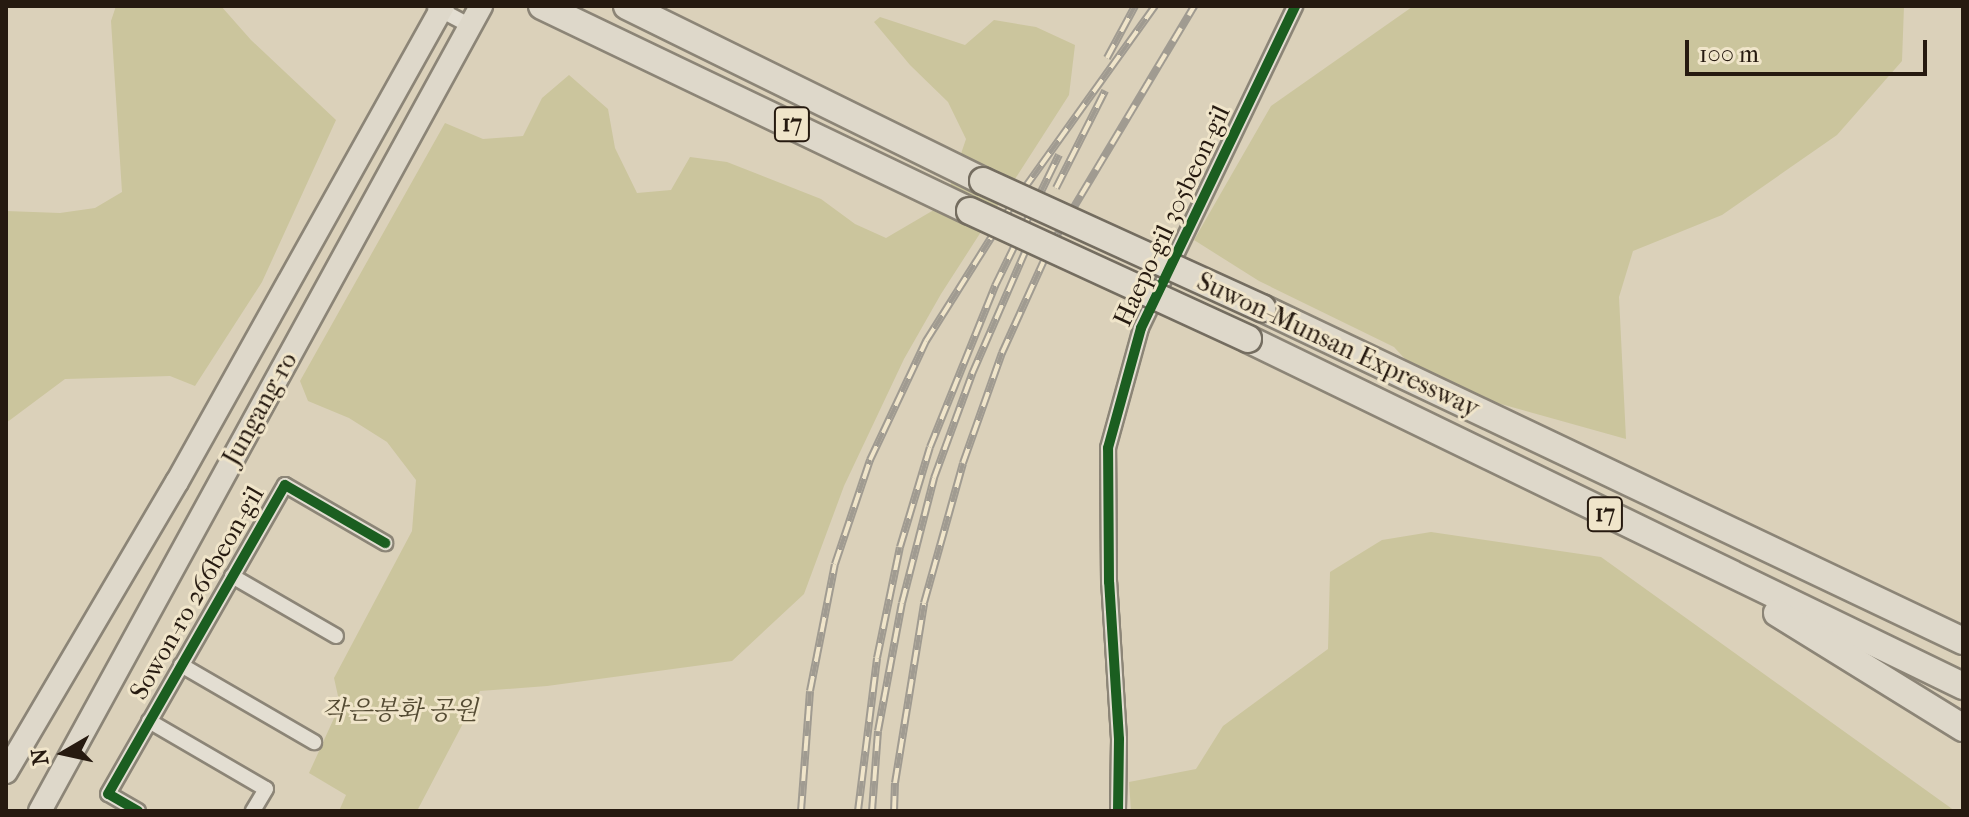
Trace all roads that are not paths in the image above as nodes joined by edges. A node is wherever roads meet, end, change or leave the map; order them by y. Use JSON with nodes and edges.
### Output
{"nodes":[{"id":1,"x":481,"y":6,"type":"edge"},
{"id":2,"x":542,"y":6,"type":"edge"},
{"id":3,"x":1295,"y":6,"type":"edge"},
{"id":4,"x":439,"y":7,"type":"edge"},
{"id":5,"x":629,"y":7,"type":"edge"},
{"id":6,"x":470,"y":26,"type":"junction"},
{"id":7,"x":385,"y":543,"type":"dead end"},
{"id":8,"x":1666,"y":544,"type":"junction"},
{"id":9,"x":232,"y":576,"type":"junction"},
{"id":10,"x":336,"y":636,"type":"dead end"},
{"id":11,"x":1963,"y":641,"type":"edge"},
{"id":12,"x":181,"y":665,"type":"junction"},
{"id":13,"x":1963,"y":686,"type":"edge"},
{"id":14,"x":149,"y":721,"type":"junction"},
{"id":15,"x":1963,"y":728,"type":"edge"},
{"id":16,"x":314,"y":742,"type":"dead end"},
{"id":17,"x":6,"y":772,"type":"edge"},
{"id":18,"x":40,"y":811,"type":"edge"},
{"id":19,"x":138,"y":811,"type":"edge"},
{"id":20,"x":253,"y":811,"type":"edge"},
{"id":21,"x":1118,"y":811,"type":"edge"}],
"edges":[{"from":1,"to":6,"type":"main road","name":"Jungang-ro"},
{"from":2,"to":8,"type":"highway","name":"Suwon-Munsan Expressway","number":"17","bridge":true},
{"from":3,"to":21,"type":"street","name":"Haepo-gil 305beon-gil"},
{"from":4,"to":6,"type":"street"},
{"from":4,"to":17,"type":"main road","name":"Jungang-ro"},
{"from":5,"to":11,"type":"highway","name":"Suwon-Munsan Expressway","number":"17","bridge":true},
{"from":6,"to":18,"type":"main road","name":"Jungang-ro"},
{"from":7,"to":9,"type":"street","name":"Sowon-ro 266beon-gil"},
{"from":8,"to":13,"type":"highway","name":"Suwon-Munsan Expressway","number":"17"},
{"from":8,"to":15,"type":"highway","name":"Suwon-Munsan Expressway","number":"17"},
{"from":9,"to":10,"type":"street","name":"Sowon-ro 266beon-gil"},
{"from":9,"to":12,"type":"street","name":"Sowon-ro 266beon-gil"},
{"from":12,"to":14,"type":"street","name":"Sowon-ro 266beon-gil"},
{"from":12,"to":16,"type":"street","name":"Sowon-ro 266beon-gil"},
{"from":14,"to":19,"type":"street","name":"Sowon-ro 266beon-gil"},
{"from":14,"to":20,"type":"street","name":"Sowon-ro 266beon-gil"}]}
